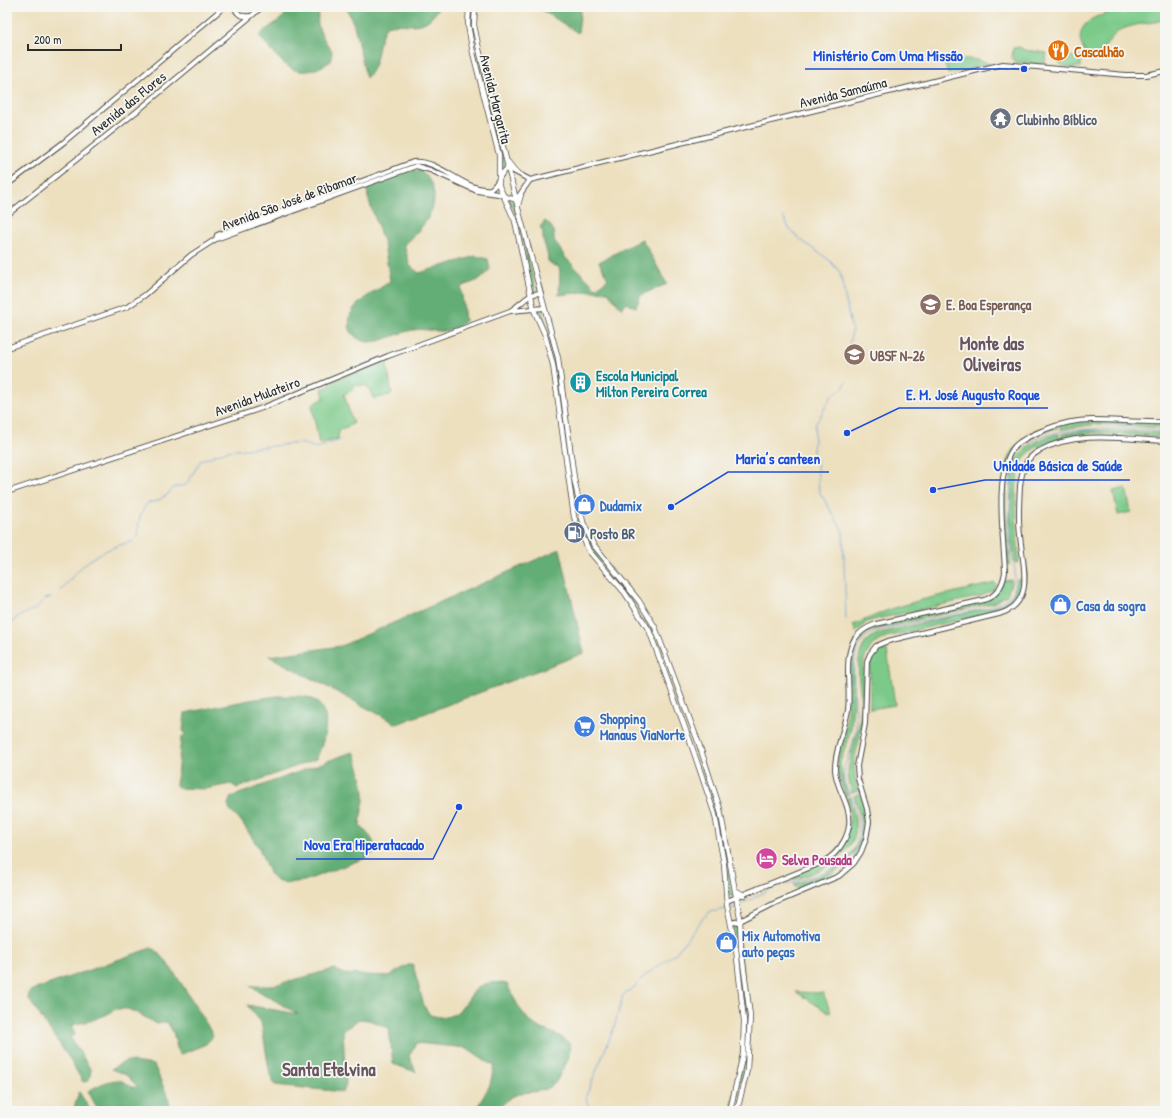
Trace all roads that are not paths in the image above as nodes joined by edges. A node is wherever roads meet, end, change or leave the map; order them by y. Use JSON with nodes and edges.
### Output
{"nodes":[{"id":1,"x":224,"y":7,"type":"edge"},
{"id":2,"x":235,"y":7,"type":"edge"},
{"id":3,"x":262,"y":7,"type":"edge"},
{"id":4,"x":469,"y":7,"type":"edge"},
{"id":5,"x":475,"y":7,"type":"edge"},
{"id":6,"x":251,"y":15,"type":"junction"},
{"id":7,"x":468,"y":25,"type":"junction"},
{"id":8,"x":474,"y":25,"type":"junction"},
{"id":9,"x":482,"y":60,"type":"junction"},
{"id":10,"x":475,"y":62,"type":"junction"},
{"id":11,"x":1165,"y":71,"type":"edge"},
{"id":12,"x":507,"y":161,"type":"junction"},
{"id":13,"x":508,"y":168,"type":"junction"},
{"id":14,"x":516,"y":171,"type":"junction"},
{"id":15,"x":498,"y":179,"type":"junction"},
{"id":16,"x":530,"y":180,"type":"junction"},
{"id":17,"x":7,"y":185,"type":"edge"},
{"id":18,"x":481,"y":190,"type":"junction"},
{"id":19,"x":521,"y":195,"type":"joint"},
{"id":20,"x":503,"y":196,"type":"junction"},
{"id":21,"x":517,"y":203,"type":"junction"},
{"id":22,"x":7,"y":215,"type":"edge"},
{"id":23,"x":540,"y":293,"type":"junction"},
{"id":24,"x":530,"y":294,"type":"junction"},
{"id":25,"x":544,"y":308,"type":"junction"},
{"id":26,"x":534,"y":310,"type":"junction"},
{"id":27,"x":510,"y":311,"type":"junction"},
{"id":28,"x":7,"y":348,"type":"edge"},
{"id":29,"x":1165,"y":422,"type":"edge"},
{"id":30,"x":1165,"y":441,"type":"edge"},
{"id":31,"x":7,"y":492,"type":"edge"},
{"id":32,"x":735,"y":889,"type":"junction"},
{"id":33,"x":744,"y":895,"type":"junction"},
{"id":34,"x":737,"y":900,"type":"junction"},
{"id":35,"x":727,"y":903,"type":"junction"},
{"id":36,"x":740,"y":920,"type":"junction"},
{"id":37,"x":731,"y":922,"type":"junction"},
{"id":38,"x":730,"y":1111,"type":"edge"},
{"id":39,"x":737,"y":1111,"type":"edge"}],
"edges":[{"from":1,"to":17,"type":"street","name":"Avenida das Flores"},
{"from":2,"to":6,"type":"street"},
{"from":3,"to":6,"type":"street","name":"Avenida das Flores"},
{"from":4,"to":7,"type":"main road","name":"Avenida Margarita"},
{"from":5,"to":8,"type":"main road","name":"Avenida Margarita"},
{"from":6,"to":22,"type":"street","name":"Avenida das Flores"},
{"from":7,"to":8,"type":"main road"},
{"from":7,"to":10,"type":"main road","name":"Avenida Margarita"},
{"from":8,"to":9,"type":"main road","name":"Avenida Margarita"},
{"from":9,"to":10,"type":"main road"},
{"from":9,"to":12,"type":"main road","name":"Avenida Margarita"},
{"from":10,"to":15,"type":"main road","name":"Avenida Margarita"},
{"from":11,"to":16,"type":"street","name":"Avenida Samaúma"},
{"from":12,"to":13,"type":"main road","name":"Avenida Margarita"},
{"from":12,"to":14,"type":"main road"},
{"from":13,"to":14,"type":"street"},
{"from":13,"to":15,"type":"street"},
{"from":13,"to":21,"type":"main road","name":"Avenida Margarita"},
{"from":14,"to":16,"type":"street"},
{"from":15,"to":18,"type":"street"},
{"from":15,"to":20,"type":"main road","name":"Avenida Margarita"},
{"from":16,"to":19,"type":"street"},
{"from":18,"to":20,"type":"street","name":"Avenida São José de Ribamar"},
{"from":18,"to":28,"type":"street","name":"Avenida São José de Ribamar"},
{"from":19,"to":21,"type":"main road"},
{"from":20,"to":21,"type":"street","name":"Avenida São José de Ribamar"},
{"from":20,"to":24,"type":"main road","name":"Avenida Margarita"},
{"from":21,"to":23,"type":"main road","name":"Avenida Margarita"},
{"from":23,"to":24,"type":"street"},
{"from":23,"to":25,"type":"main road","name":"Avenida Margarita"},
{"from":24,"to":26,"type":"main road","name":"Avenida Margarita"},
{"from":24,"to":27,"type":"street","name":"Avenida Mulateiro"},
{"from":25,"to":26,"type":"street","name":"Avenida Mulateiro"},
{"from":25,"to":32,"type":"main road","name":"Avenida Margarita"},
{"from":26,"to":27,"type":"street","name":"Avenida Mulateiro"},
{"from":26,"to":35,"type":"main road","name":"Avenida Margarita"},
{"from":27,"to":31,"type":"street","name":"Avenida Mulateiro"},
{"from":29,"to":33,"type":"street"},
{"from":30,"to":36,"type":"street"},
{"from":32,"to":33,"type":"main road"},
{"from":32,"to":34,"type":"main road","name":"Avenida Margarita"},
{"from":33,"to":34,"type":"street"},
{"from":34,"to":35,"type":"street"},
{"from":34,"to":36,"type":"main road","name":"Avenida Margarita"},
{"from":35,"to":37,"type":"main road","name":"Avenida Margarita"},
{"from":36,"to":37,"type":"street"},
{"from":36,"to":39,"type":"main road","name":"Avenida Margarita"},
{"from":37,"to":38,"type":"main road","name":"Avenida Margarita"}]}
